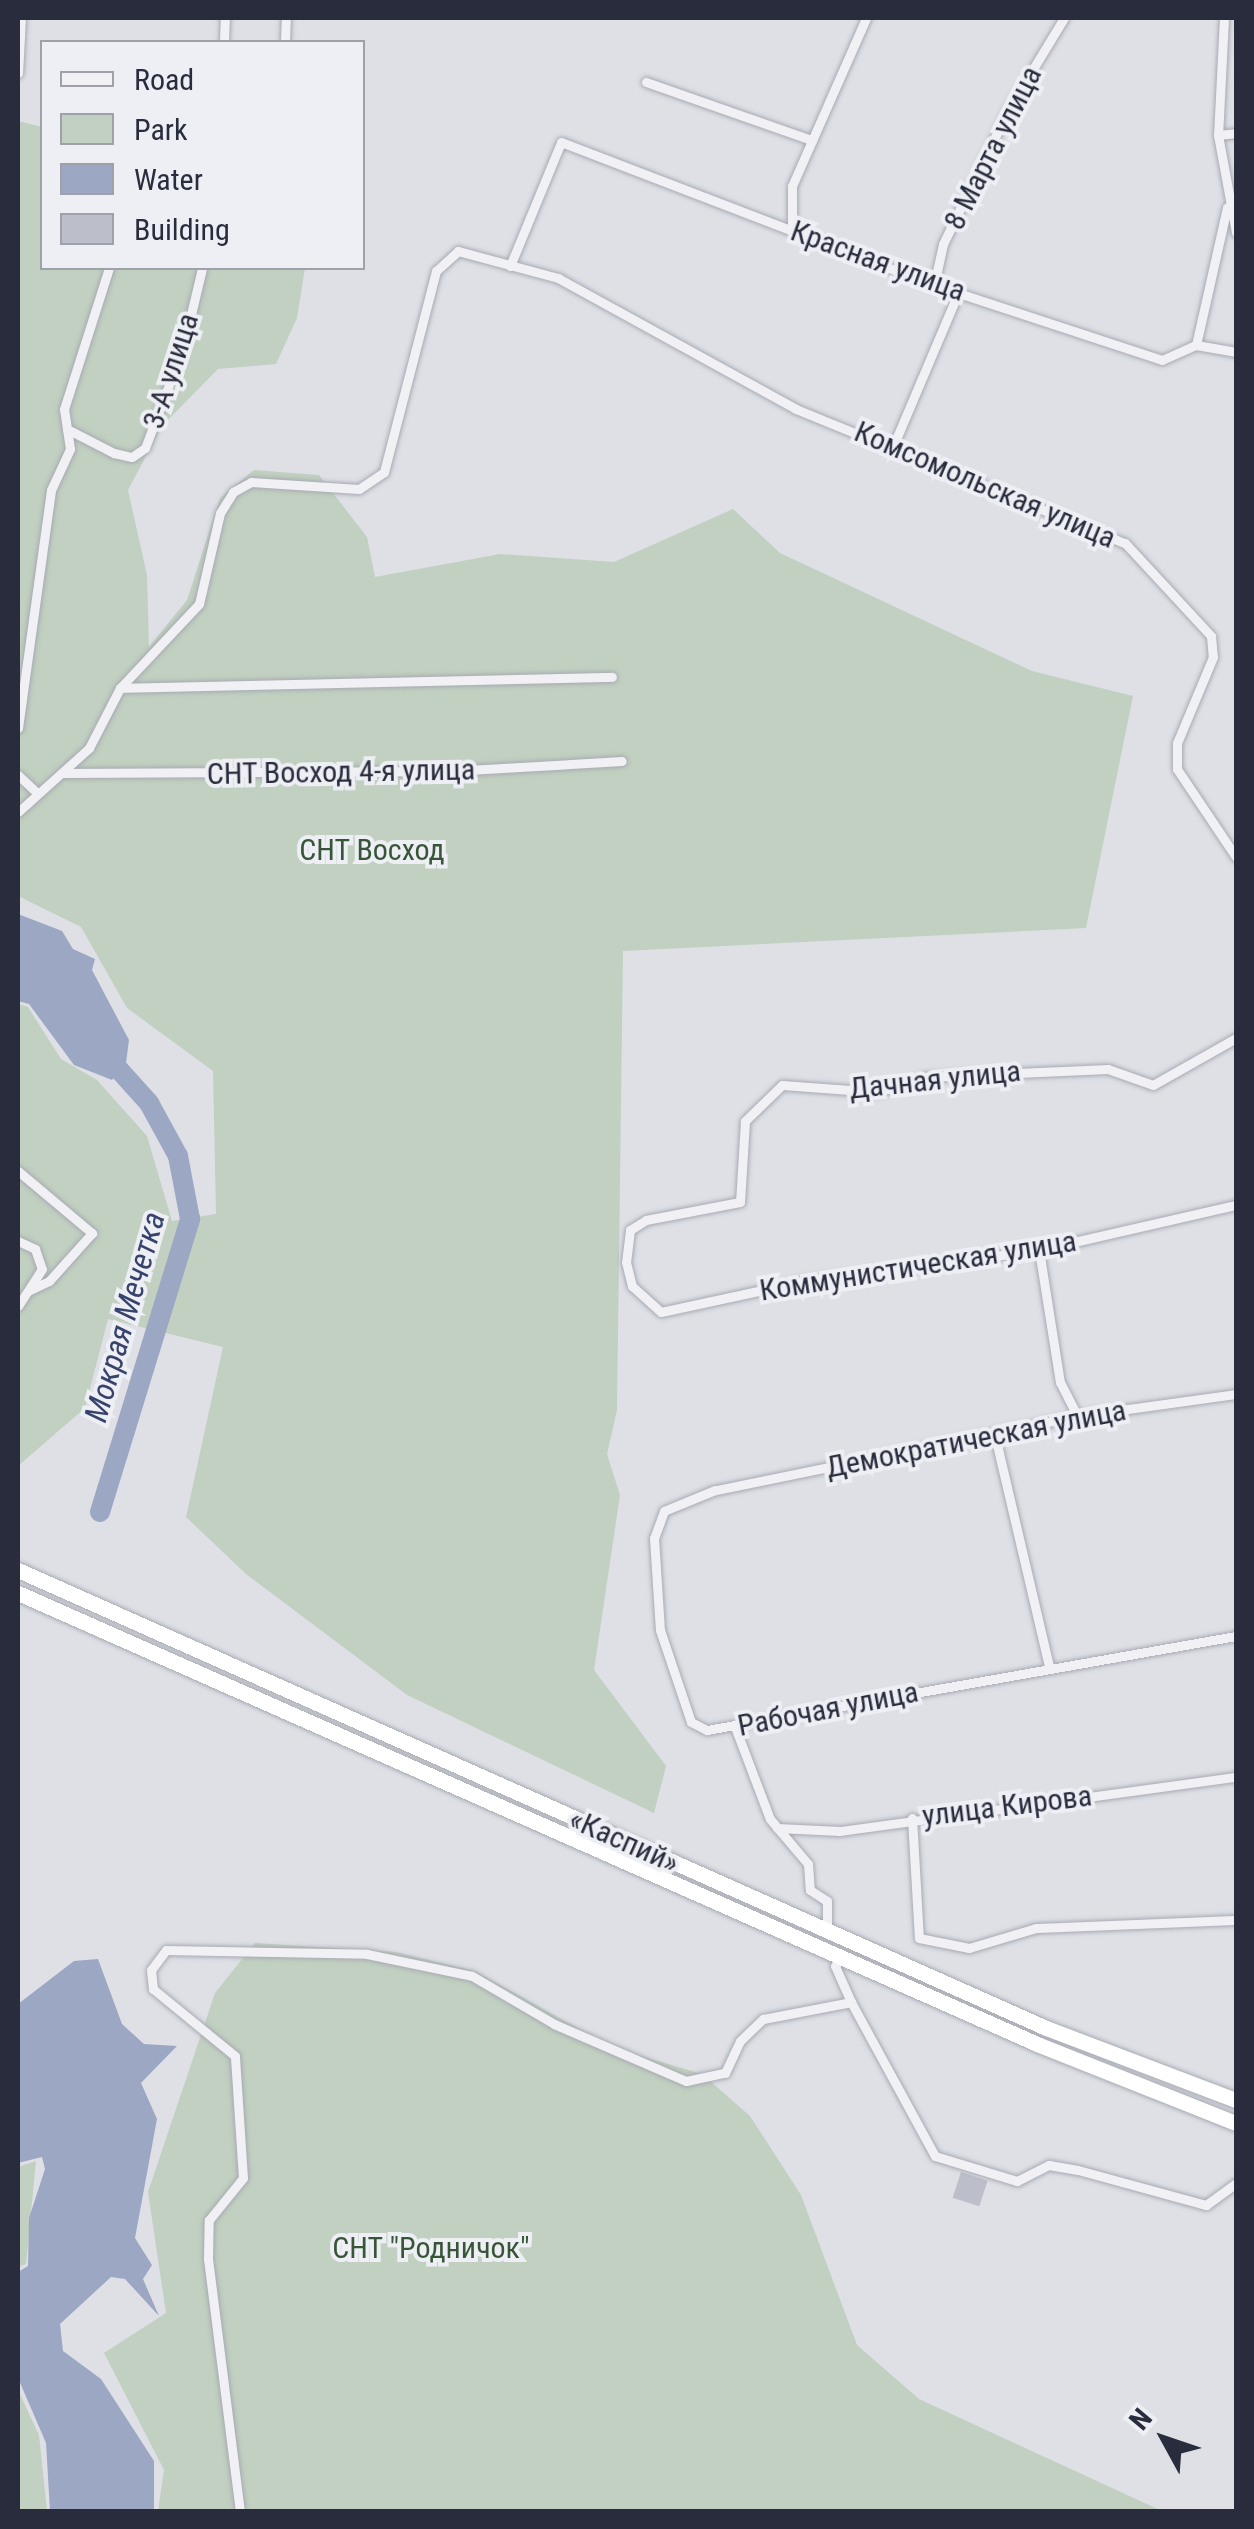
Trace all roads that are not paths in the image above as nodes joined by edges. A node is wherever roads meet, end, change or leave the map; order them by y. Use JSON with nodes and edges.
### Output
{"nodes":[{"id":1,"x":22,"y":18,"type":"edge"},
{"id":2,"x":866,"y":18,"type":"edge"},
{"id":3,"x":1064,"y":18,"type":"edge"},
{"id":4,"x":1224,"y":18,"type":"edge"},
{"id":5,"x":18,"y":73,"type":"edge"},
{"id":6,"x":646,"y":82,"type":"dead end"},
{"id":7,"x":1236,"y":133,"type":"edge"},
{"id":8,"x":1218,"y":135,"type":"junction"},
{"id":9,"x":812,"y":140,"type":"junction"},
{"id":10,"x":1228,"y":207,"type":"junction"},
{"id":11,"x":792,"y":229,"type":"junction"},
{"id":12,"x":1236,"y":232,"type":"edge"},
{"id":13,"x":510,"y":266,"type":"junction"},
{"id":14,"x":107,"y":270,"type":"edge"},
{"id":15,"x":202,"y":270,"type":"edge"},
{"id":16,"x":934,"y":284,"type":"junction"},
{"id":17,"x":959,"y":291,"type":"junction"},
{"id":18,"x":1196,"y":345,"type":"junction"},
{"id":19,"x":1236,"y":352,"type":"edge"},
{"id":20,"x":67,"y":429,"type":"junction"},
{"id":21,"x":894,"y":444,"type":"junction"},
{"id":22,"x":612,"y":676,"type":"dead end"},
{"id":23,"x":120,"y":688,"type":"junction"},
{"id":24,"x":18,"y":728,"type":"edge"},
{"id":25,"x":622,"y":762,"type":"dead end"},
{"id":26,"x":59,"y":773,"type":"junction"},
{"id":27,"x":18,"y":775,"type":"edge"},
{"id":28,"x":37,"y":793,"type":"junction"},
{"id":29,"x":18,"y":812,"type":"edge"},
{"id":30,"x":1236,"y":857,"type":"edge"},
{"id":31,"x":1236,"y":1038,"type":"edge"},
{"id":32,"x":18,"y":1171,"type":"edge"},
{"id":33,"x":1236,"y":1205,"type":"edge"},
{"id":34,"x":18,"y":1242,"type":"edge"},
{"id":35,"x":1039,"y":1250,"type":"junction"},
{"id":36,"x":626,"y":1262,"type":"joint"},
{"id":37,"x":30,"y":1290,"type":"junction"},
{"id":38,"x":18,"y":1306,"type":"edge"},
{"id":39,"x":1236,"y":1394,"type":"edge"},
{"id":40,"x":1077,"y":1416,"type":"junction"},
{"id":41,"x":995,"y":1436,"type":"junction"},
{"id":42,"x":715,"y":1490,"type":"joint"},
{"id":43,"x":18,"y":1570,"type":"edge"},
{"id":44,"x":18,"y":1593,"type":"edge"},
{"id":45,"x":1236,"y":1636,"type":"edge"},
{"id":46,"x":1049,"y":1667,"type":"junction"},
{"id":47,"x":734,"y":1728,"type":"junction"},
{"id":48,"x":1236,"y":1777,"type":"edge"},
{"id":49,"x":912,"y":1818,"type":"junction"},
{"id":50,"x":777,"y":1828,"type":"junction"},
{"id":51,"x":1236,"y":1920,"type":"edge"},
{"id":52,"x":826,"y":1930,"type":"junction"},
{"id":53,"x":837,"y":1962,"type":"junction"},
{"id":54,"x":852,"y":2002,"type":"junction"},
{"id":55,"x":1236,"y":2100,"type":"edge"},
{"id":56,"x":1236,"y":2123,"type":"edge"},
{"id":57,"x":1236,"y":2183,"type":"edge"},
{"id":58,"x":240,"y":2512,"type":"edge"}],
"edges":[{"from":1,"to":5,"type":"street"},
{"from":2,"to":9,"type":"street"},
{"from":3,"to":16,"type":"street","name":"8 Марта улица"},
{"from":4,"to":8,"type":"street"},
{"from":6,"to":9,"type":"street"},
{"from":7,"to":8,"type":"street"},
{"from":8,"to":10,"type":"street"},
{"from":9,"to":11,"type":"street"},
{"from":10,"to":12,"type":"street"},
{"from":10,"to":18,"type":"street"},
{"from":11,"to":13,"type":"street","name":"Красная улица"},
{"from":11,"to":16,"type":"street","name":"Красная улица"},
{"from":13,"to":21,"type":"street","name":"Комсомольская улица"},
{"from":13,"to":23,"type":"street","name":"Комсомольская улица"},
{"from":14,"to":20,"type":"street"},
{"from":15,"to":20,"type":"street","name":"3-А улица"},
{"from":16,"to":17,"type":"street","name":"Красная улица"},
{"from":17,"to":18,"type":"street","name":"Красная улица"},
{"from":17,"to":21,"type":"street"},
{"from":18,"to":19,"type":"street","name":"Красная улица"},
{"from":20,"to":24,"type":"street"},
{"from":21,"to":30,"type":"street","name":"Комсомольская улица"},
{"from":22,"to":23,"type":"street"},
{"from":23,"to":26,"type":"street"},
{"from":25,"to":26,"type":"street","name":"СНТ Восход 4-я улица"},
{"from":26,"to":28,"type":"street"},
{"from":27,"to":28,"type":"street"},
{"from":28,"to":29,"type":"street"},
{"from":31,"to":36,"type":"street","name":"Дачная улица"},
{"from":32,"to":37,"type":"street"},
{"from":33,"to":35,"type":"street","name":"Коммунистическая улица"},
{"from":34,"to":37,"type":"street"},
{"from":35,"to":36,"type":"street","name":"Коммунистическая улица"},
{"from":35,"to":40,"type":"street"},
{"from":37,"to":38,"type":"street"},
{"from":39,"to":40,"type":"street","name":"Демократическая улица"},
{"from":40,"to":41,"type":"street","name":"Демократическая улица"},
{"from":41,"to":42,"type":"street","name":"Демократическая улица"},
{"from":41,"to":46,"type":"street"},
{"from":42,"to":47,"type":"street","name":"Рабочая улица"},
{"from":43,"to":52,"type":"highway","name":"«Каспий»"},
{"from":44,"to":53,"type":"highway","name":"«Каспий»"},
{"from":45,"to":46,"type":"street","name":"Рабочая улица"},
{"from":46,"to":47,"type":"street","name":"Рабочая улица"},
{"from":47,"to":50,"type":"street"},
{"from":48,"to":49,"type":"street","name":"улица Кирова"},
{"from":49,"to":50,"type":"street","name":"улица Кирова"},
{"from":49,"to":51,"type":"street"},
{"from":50,"to":52,"type":"street"},
{"from":52,"to":55,"type":"highway","name":"«Каспий»"},
{"from":53,"to":54,"type":"street"},
{"from":53,"to":56,"type":"highway","name":"«Каспий»"},
{"from":54,"to":57,"type":"street"},
{"from":54,"to":58,"type":"street"}]}
